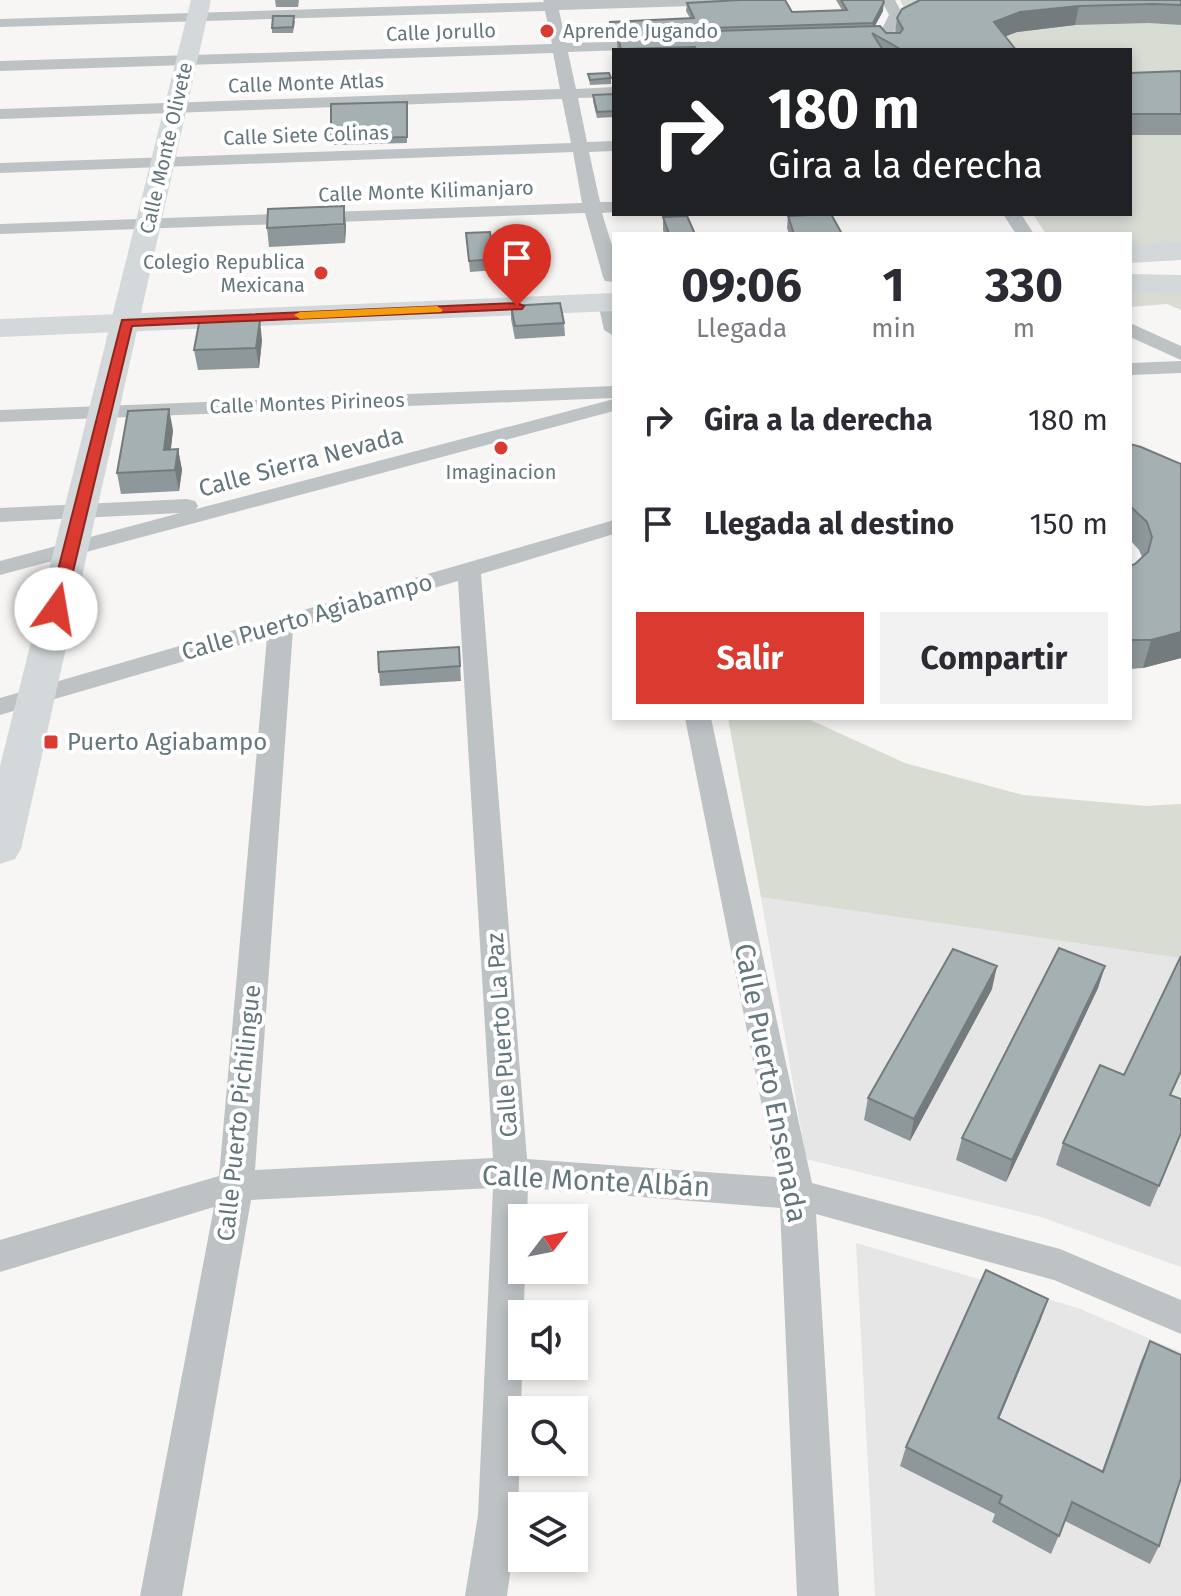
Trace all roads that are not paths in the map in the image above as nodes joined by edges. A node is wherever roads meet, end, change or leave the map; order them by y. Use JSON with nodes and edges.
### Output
{"nodes":[{"id":1,"x":762,"y":0,"type":"edge"},
{"id":2,"x":888,"y":0,"type":"edge"},
{"id":3,"x":550,"y":3,"type":"edge"},
{"id":4,"x":198,"y":9,"type":"edge"},
{"id":5,"x":0,"y":23,"type":"edge"},
{"id":6,"x":881,"y":42,"type":"edge"},
{"id":7,"x":668,"y":45,"type":"edge"},
{"id":8,"x":559,"y":48,"type":"junction"},
{"id":9,"x":186,"y":60,"type":"junction"},
{"id":10,"x":0,"y":66,"type":"edge"},
{"id":11,"x":612,"y":92,"type":"edge"},
{"id":12,"x":569,"y":93,"type":"junction"},
{"id":13,"x":175,"y":108,"type":"junction"},
{"id":14,"x":0,"y":114,"type":"edge"},
{"id":15,"x":612,"y":146,"type":"edge"},
{"id":16,"x":579,"y":147,"type":"junction"},
{"id":17,"x":162,"y":162,"type":"junction"},
{"id":18,"x":0,"y":168,"type":"edge"},
{"id":19,"x":592,"y":207,"type":"junction"},
{"id":20,"x":612,"y":207,"type":"edge"},
{"id":21,"x":147,"y":224,"type":"junction"},
{"id":22,"x":0,"y":229,"type":"edge"},
{"id":23,"x":1181,"y":251,"type":"edge"},
{"id":24,"x":1132,"y":254,"type":"edge"},
{"id":25,"x":1132,"y":283,"type":"edge"},
{"id":26,"x":1181,"y":284,"type":"edge"},
{"id":27,"x":612,"y":298,"type":"edge"},
{"id":28,"x":0,"y":301,"type":"edge"},
{"id":29,"x":129,"y":309,"type":"junction"},
{"id":30,"x":0,"y":328,"type":"edge"},
{"id":31,"x":1132,"y":330,"type":"edge"},
{"id":32,"x":1181,"y":354,"type":"edge"},
{"id":33,"x":1181,"y":367,"type":"edge"},
{"id":34,"x":1132,"y":369,"type":"edge"},
{"id":35,"x":612,"y":392,"type":"edge"},
{"id":36,"x":612,"y":406,"type":"edge"},
{"id":37,"x":102,"y":411,"type":"junction"},
{"id":38,"x":0,"y":416,"type":"edge"},
{"id":39,"x":246,"y":504,"type":"junction"},
{"id":40,"x":79,"y":512,"type":"junction"},
{"id":41,"x":0,"y":515,"type":"edge"},
{"id":42,"x":612,"y":528,"type":"edge"},
{"id":43,"x":70,"y":550,"type":"junction"},
{"id":44,"x":0,"y":568,"type":"edge"},
{"id":45,"x":469,"y":569,"type":"junction"},
{"id":46,"x":281,"y":625,"type":"junction"},
{"id":47,"x":35,"y":697,"type":"junction"},
{"id":48,"x":0,"y":707,"type":"edge"},
{"id":49,"x":698,"y":720,"type":"edge"},
{"id":50,"x":0,"y":849,"type":"edge"},
{"id":51,"x":511,"y":1172,"type":"junction"},
{"id":52,"x":236,"y":1186,"type":"junction"},
{"id":53,"x":797,"y":1194,"type":"junction"},
{"id":54,"x":0,"y":1256,"type":"edge"},
{"id":55,"x":1181,"y":1317,"type":"edge"},
{"id":56,"x":161,"y":1596,"type":"edge"},
{"id":57,"x":486,"y":1596,"type":"edge"},
{"id":58,"x":818,"y":1596,"type":"edge"}],
"edges":[{"from":1,"to":3,"type":"street"},
{"from":2,"to":6,"type":"street"},
{"from":3,"to":4,"type":"street"},
{"from":3,"to":8,"type":"street"},
{"from":4,"to":5,"type":"street"},
{"from":4,"to":9,"type":"street","name":"Calle Monte Olivete"},
{"from":7,"to":8,"type":"street","name":"Calle Jorullo"},
{"from":8,"to":9,"type":"street","name":"Calle Jorullo"},
{"from":8,"to":12,"type":"street"},
{"from":9,"to":10,"type":"street","name":"Calle Jorullo"},
{"from":9,"to":13,"type":"street","name":"Calle Monte Olivete"},
{"from":11,"to":12,"type":"street","name":"Calle Monte Atlas"},
{"from":12,"to":13,"type":"street","name":"Calle Monte Atlas"},
{"from":12,"to":16,"type":"street"},
{"from":13,"to":14,"type":"street","name":"Calle Monte Atlas"},
{"from":13,"to":17,"type":"street","name":"Calle Monte Olivete"},
{"from":15,"to":16,"type":"street","name":"Calle Siete Colinas"},
{"from":16,"to":17,"type":"street","name":"Calle Siete Colinas"},
{"from":16,"to":19,"type":"street"},
{"from":17,"to":18,"type":"street","name":"Calle Siete Colinas"},
{"from":17,"to":21,"type":"street","name":"Calle Monte Olivete"},
{"from":19,"to":20,"type":"street","name":"Calle Monte Kilimanjaro"},
{"from":19,"to":21,"type":"street","name":"Calle Monte Kilimanjaro"},
{"from":19,"to":27,"type":"street"},
{"from":21,"to":22,"type":"street","name":"Calle Monte Kilimanjaro"},
{"from":21,"to":29,"type":"street","name":"Calle Monte Olivete"},
{"from":23,"to":24,"type":"main road"},
{"from":25,"to":26,"type":"main road"},
{"from":27,"to":29,"type":"main road"},
{"from":28,"to":29,"type":"main road"},
{"from":29,"to":30,"type":"main road"},
{"from":29,"to":37,"type":"street","name":"Calle Monte Olivete"},
{"from":31,"to":32,"type":"street"},
{"from":33,"to":34,"type":"street"},
{"from":35,"to":37,"type":"street","name":"Calle Montes Pirineos"},
{"from":36,"to":39,"type":"street","name":"Calle Sierra Nevada"},
{"from":37,"to":38,"type":"street","name":"Calle Montes Pirineos"},
{"from":37,"to":40,"type":"street","name":"Calle Monte Olivete"},
{"from":39,"to":40,"type":"street"},
{"from":39,"to":43,"type":"street","name":"Calle Sierra Nevada"},
{"from":40,"to":41,"type":"street"},
{"from":40,"to":43,"type":"street","name":"Calle Monte Olivete"},
{"from":42,"to":45,"type":"street","name":"Calle Puerto Agiabampo"},
{"from":43,"to":44,"type":"street","name":"Calle Sierra Nevada"},
{"from":43,"to":47,"type":"street","name":"Calle Monte Olivete"},
{"from":45,"to":46,"type":"street","name":"Calle Puerto Agiabampo"},
{"from":45,"to":51,"type":"street","name":"Calle Puerto La Paz"},
{"from":46,"to":47,"type":"street","name":"Calle Puerto Agiabampo"},
{"from":46,"to":52,"type":"street","name":"Calle Puerto Pichilingue"},
{"from":47,"to":48,"type":"street","name":"Calle Puerto Agiabampo"},
{"from":47,"to":50,"type":"street","name":"Calle Monte Olivete"},
{"from":49,"to":53,"type":"street","name":"Calle Puerto Ensenada"},
{"from":51,"to":52,"type":"street","name":"Calle Monte Albán"},
{"from":51,"to":53,"type":"street","name":"Calle Monte Albán"},
{"from":51,"to":57,"type":"street","name":"Calle Puerto La Paz"},
{"from":52,"to":54,"type":"street","name":"Calle Monte Albán"},
{"from":52,"to":56,"type":"street","name":"Calle Puerto Pichilingue"},
{"from":53,"to":55,"type":"street","name":"Calle Monte Albán"},
{"from":53,"to":58,"type":"street","name":"Calle Puerto Ensenada"}]}
